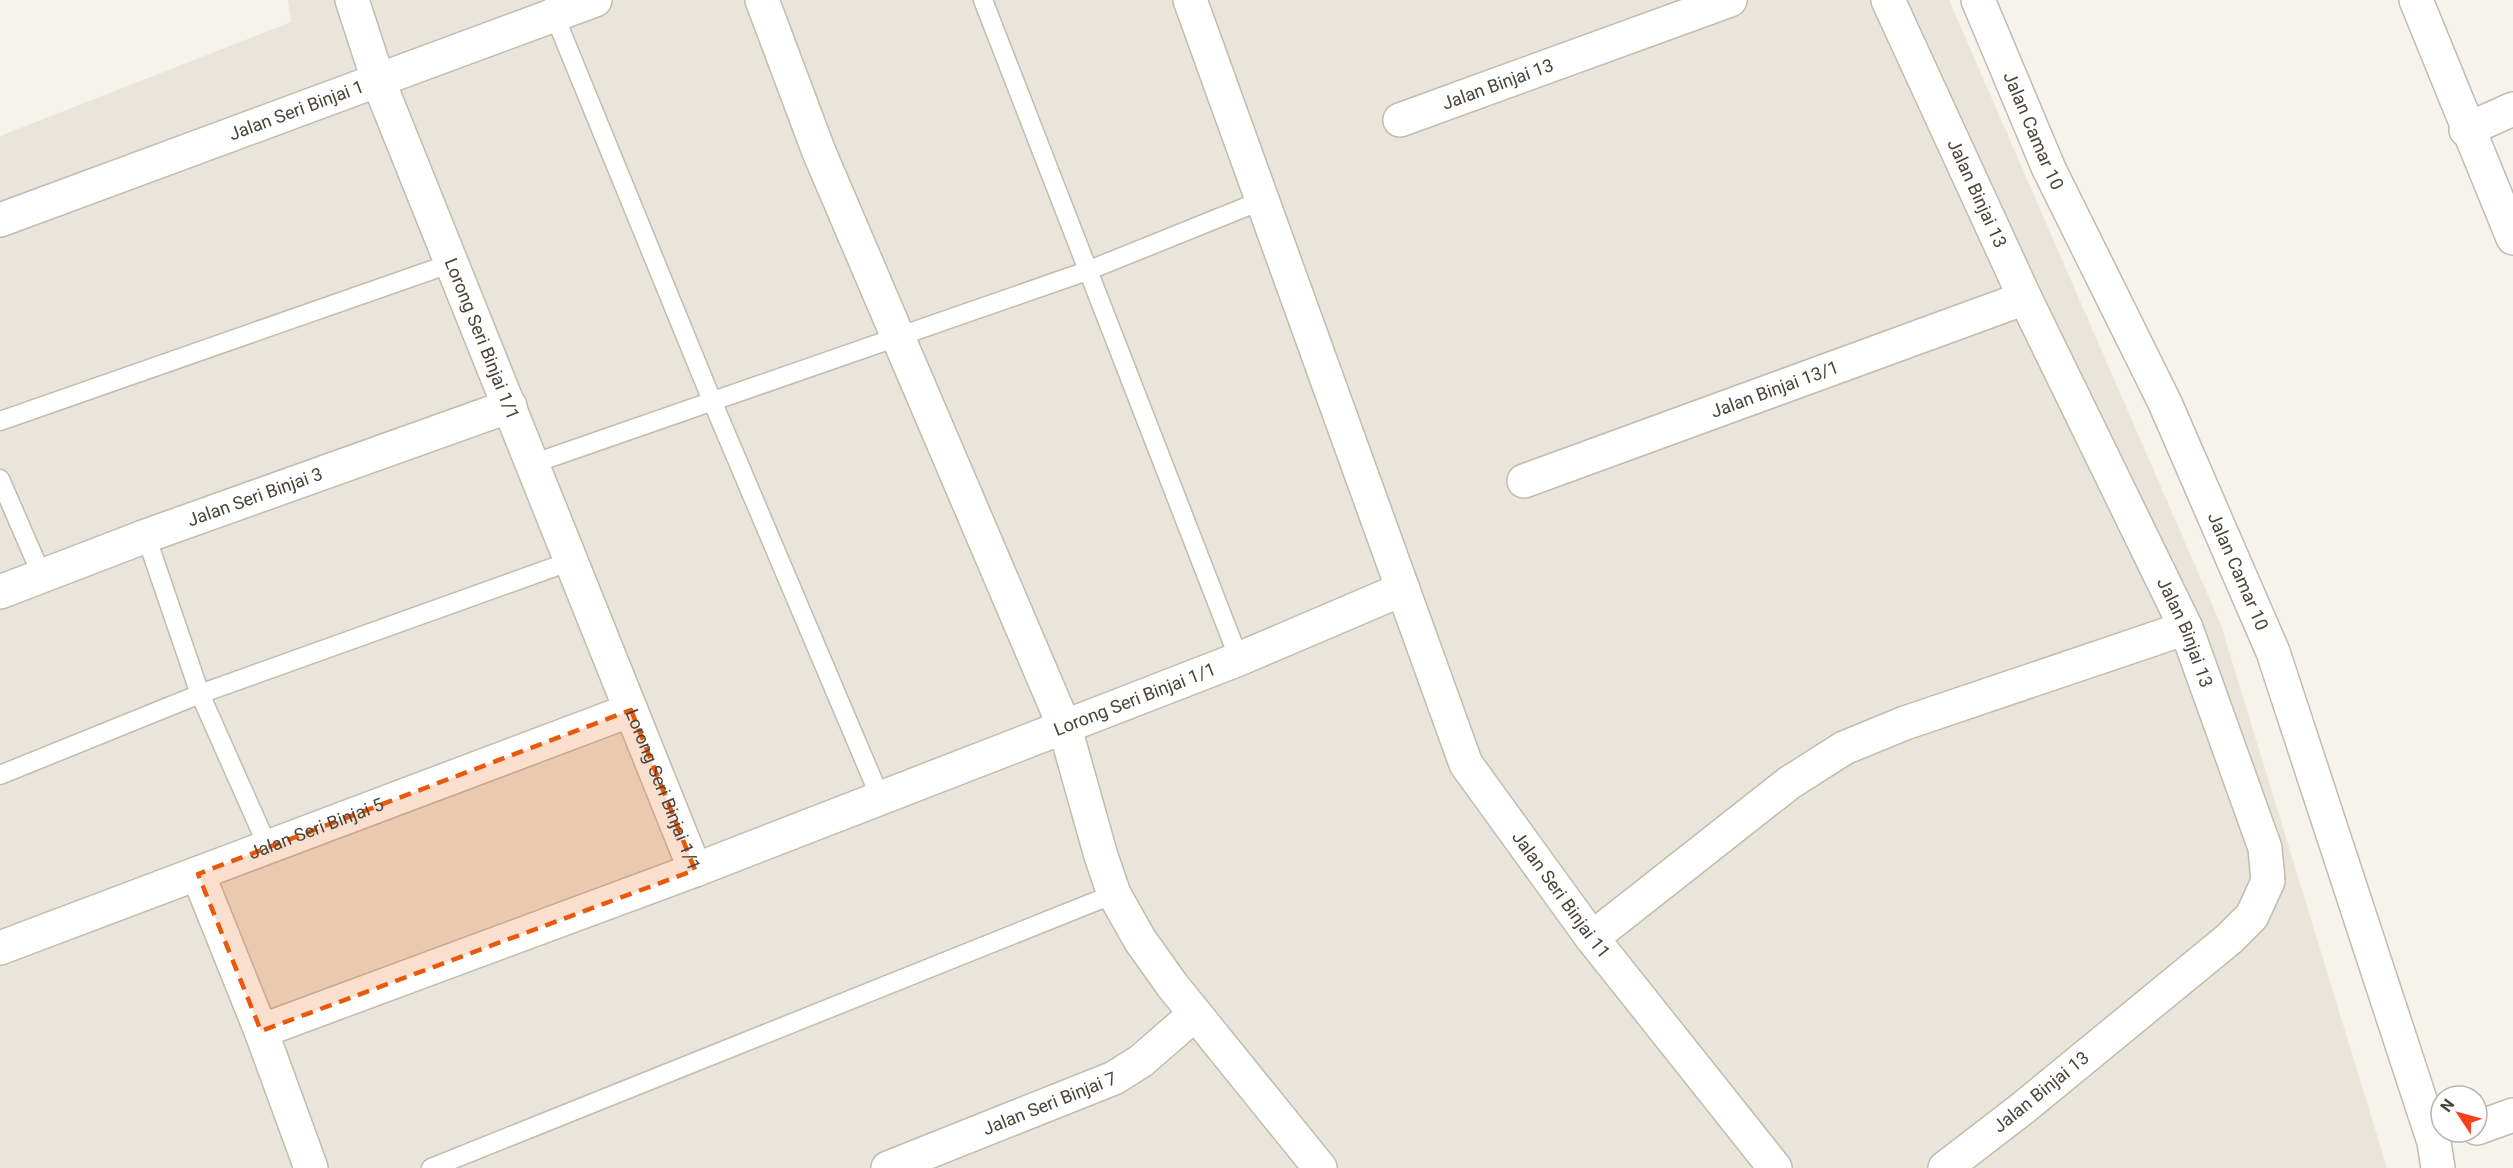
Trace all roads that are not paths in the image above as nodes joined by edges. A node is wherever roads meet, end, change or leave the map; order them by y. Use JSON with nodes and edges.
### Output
{"nodes":[{"id":1,"x":352,"y":0,"type":"edge"},
{"id":2,"x":595,"y":0,"type":"edge"},
{"id":3,"x":762,"y":0,"type":"edge"},
{"id":4,"x":983,"y":0,"type":"edge"},
{"id":5,"x":1190,"y":0,"type":"edge"},
{"id":6,"x":1730,"y":0,"type":"edge"},
{"id":7,"x":1888,"y":0,"type":"edge"},
{"id":8,"x":1978,"y":0,"type":"edge"},
{"id":9,"x":2416,"y":0,"type":"edge"},
{"id":10,"x":551,"y":8,"type":"edge"},
{"id":11,"x":378,"y":80,"type":"junction"},
{"id":12,"x":2513,"y":109,"type":"edge"},
{"id":13,"x":1400,"y":120,"type":"dead end"},
{"id":14,"x":2466,"y":130,"type":"junction"},
{"id":15,"x":1263,"y":200,"type":"junction"},
{"id":16,"x":0,"y":220,"type":"edge"},
{"id":17,"x":2513,"y":238,"type":"edge"},
{"id":18,"x":452,"y":263,"type":"junction"},
{"id":19,"x":1087,"y":271,"type":"junction"},
{"id":20,"x":2025,"y":298,"type":"junction"},
{"id":21,"x":897,"y":338,"type":"junction"},
{"id":22,"x":712,"y":403,"type":"junction"},
{"id":23,"x":510,"y":406,"type":"junction"},
{"id":24,"x":0,"y":422,"type":"edge"},
{"id":25,"x":532,"y":464,"type":"junction"},
{"id":26,"x":0,"y":479,"type":"edge"},
{"id":27,"x":1524,"y":481,"type":"dead end"},
{"id":28,"x":146,"y":536,"type":"junction"},
{"id":29,"x":571,"y":561,"type":"junction"},
{"id":30,"x":42,"y":576,"type":"junction"},
{"id":31,"x":1403,"y":589,"type":"junction"},
{"id":32,"x":0,"y":592,"type":"edge"},
{"id":33,"x":2186,"y":628,"type":"junction"},
{"id":34,"x":1239,"y":659,"type":"junction"},
{"id":35,"x":200,"y":694,"type":"junction"},
{"id":36,"x":631,"y":710,"type":"junction"},
{"id":37,"x":1065,"y":728,"type":"junction"},
{"id":38,"x":0,"y":775,"type":"edge"},
{"id":39,"x":880,"y":797,"type":"junction"},
{"id":40,"x":268,"y":848,"type":"junction"},
{"id":41,"x":696,"y":870,"type":"junction"},
{"id":42,"x":198,"y":874,"type":"junction"},
{"id":43,"x":1114,"y":894,"type":"junction"},
{"id":44,"x":1592,"y":938,"type":"junction"},
{"id":45,"x":0,"y":948,"type":"edge"},
{"id":46,"x":1196,"y":1014,"type":"junction"},
{"id":47,"x":261,"y":1031,"type":"junction"},
{"id":48,"x":2513,"y":1115,"type":"edge"},
{"id":49,"x":2489,"y":1124,"type":"edge"},
{"id":50,"x":2446,"y":1147,"type":"edge"},
{"id":51,"x":311,"y":1168,"type":"edge"},
{"id":52,"x":431,"y":1168,"type":"edge"},
{"id":53,"x":888,"y":1168,"type":"edge"},
{"id":54,"x":1320,"y":1168,"type":"edge"},
{"id":55,"x":1775,"y":1168,"type":"edge"},
{"id":56,"x":1945,"y":1168,"type":"edge"}],
"edges":[{"from":1,"to":11,"type":"street","name":"Lorong Seri Binjai 1/1"},
{"from":2,"to":10,"type":"street","name":"Jalan Seri Binjai 1"},
{"from":3,"to":21,"type":"street"},
{"from":4,"to":19,"type":"lane"},
{"from":5,"to":15,"type":"street","name":"Jalan Seri Binjai 11"},
{"from":6,"to":13,"type":"street","name":"Jalan Binjai 13"},
{"from":7,"to":20,"type":"street","name":"Jalan Binjai 13"},
{"from":8,"to":50,"type":"street","name":"Jalan Camar 10"},
{"from":9,"to":14,"type":"street"},
{"from":10,"to":11,"type":"street","name":"Jalan Seri Binjai 1"},
{"from":10,"to":22,"type":"lane"},
{"from":11,"to":16,"type":"street","name":"Jalan Seri Binjai 1"},
{"from":11,"to":18,"type":"street","name":"Lorong Seri Binjai 1/1"},
{"from":12,"to":14,"type":"street"},
{"from":14,"to":17,"type":"street"},
{"from":15,"to":19,"type":"lane"},
{"from":15,"to":31,"type":"street","name":"Jalan Seri Binjai 11"},
{"from":18,"to":23,"type":"street","name":"Lorong Seri Binjai 1/1"},
{"from":18,"to":24,"type":"lane"},
{"from":19,"to":21,"type":"lane"},
{"from":19,"to":34,"type":"lane"},
{"from":20,"to":27,"type":"street","name":"Jalan Binjai 13/1"},
{"from":20,"to":33,"type":"street","name":"Jalan Binjai 13"},
{"from":21,"to":22,"type":"lane"},
{"from":21,"to":37,"type":"street"},
{"from":22,"to":25,"type":"lane"},
{"from":22,"to":39,"type":"lane"},
{"from":23,"to":25,"type":"street","name":"Lorong Seri Binjai 1/1"},
{"from":23,"to":28,"type":"street","name":"Jalan Seri Binjai 3"},
{"from":25,"to":29,"type":"street","name":"Lorong Seri Binjai 1/1"},
{"from":26,"to":30,"type":"lane"},
{"from":28,"to":30,"type":"street","name":"Jalan Seri Binjai 3"},
{"from":28,"to":35,"type":"lane"},
{"from":29,"to":35,"type":"lane"},
{"from":29,"to":36,"type":"street","name":"Lorong Seri Binjai 1/1"},
{"from":30,"to":32,"type":"street","name":"Jalan Seri Binjai 3"},
{"from":31,"to":34,"type":"street","name":"Lorong Seri Binjai 1/1"},
{"from":31,"to":44,"type":"street","name":"Jalan Seri Binjai 11"},
{"from":33,"to":44,"type":"street"},
{"from":33,"to":56,"type":"street","name":"Jalan Binjai 13"},
{"from":34,"to":37,"type":"street","name":"Lorong Seri Binjai 1/1"},
{"from":35,"to":38,"type":"lane"},
{"from":35,"to":40,"type":"lane"},
{"from":36,"to":40,"type":"street","name":"Jalan Seri Binjai 5"},
{"from":36,"to":41,"type":"street","name":"Lorong Seri Binjai 1/1"},
{"from":37,"to":39,"type":"street","name":"Lorong Seri Binjai 1/1"},
{"from":37,"to":43,"type":"street"},
{"from":39,"to":41,"type":"street","name":"Lorong Seri Binjai 1/1"},
{"from":40,"to":42,"type":"street","name":"Jalan Seri Binjai 5"},
{"from":41,"to":47,"type":"street"},
{"from":42,"to":45,"type":"street","name":"Jalan Seri Binjai 5"},
{"from":42,"to":47,"type":"street"},
{"from":43,"to":46,"type":"street"},
{"from":43,"to":52,"type":"lane"},
{"from":44,"to":55,"type":"street","name":"Jalan Seri Binjai 11"},
{"from":46,"to":53,"type":"street","name":"Jalan Seri Binjai 7"},
{"from":46,"to":54,"type":"street"},
{"from":47,"to":51,"type":"street"},
{"from":48,"to":49,"type":"street"}]}
